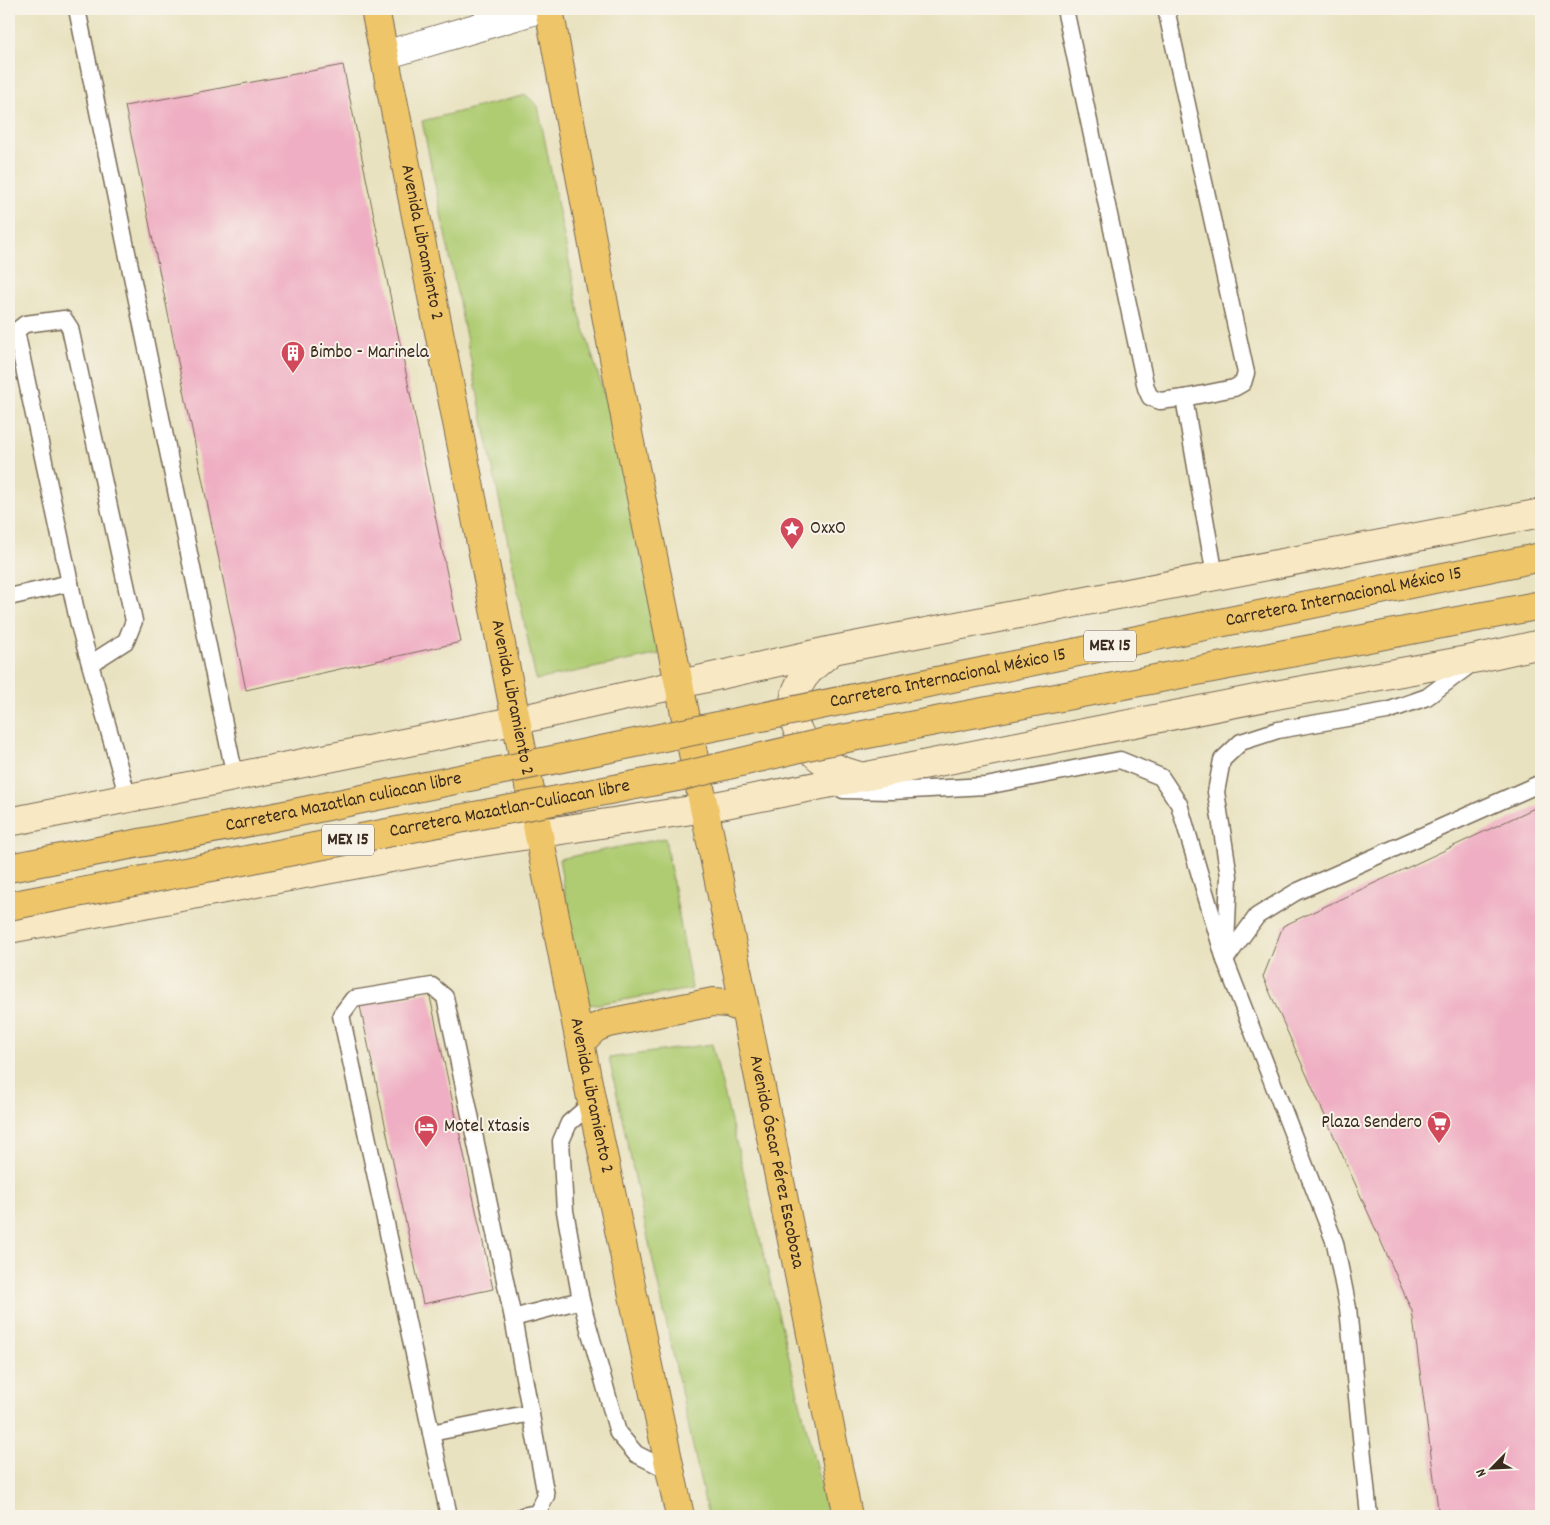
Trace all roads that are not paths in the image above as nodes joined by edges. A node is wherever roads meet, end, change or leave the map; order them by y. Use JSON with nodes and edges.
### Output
{"nodes":[{"id":1,"x":77,"y":9,"type":"edge"},
{"id":2,"x":375,"y":9,"type":"edge"},
{"id":3,"x":539,"y":9,"type":"edge"},
{"id":4,"x":548,"y":9,"type":"edge"},
{"id":5,"x":1065,"y":9,"type":"edge"},
{"id":6,"x":1166,"y":9,"type":"edge"},
{"id":7,"x":385,"y":54,"type":"junction"},
{"id":8,"x":1184,"y":398,"type":"junction"},
{"id":9,"x":1541,"y":513,"type":"edge"},
{"id":10,"x":1541,"y":557,"type":"edge"},
{"id":11,"x":1215,"y":576,"type":"junction"},
{"id":12,"x":70,"y":583,"type":"junction"},
{"id":13,"x":9,"y":597,"type":"edge"},
{"id":14,"x":1541,"y":605,"type":"edge"},
{"id":15,"x":1541,"y":644,"type":"edge"},
{"id":16,"x":833,"y":650,"type":"junction"},
{"id":17,"x":1478,"y":658,"type":"junction"},
{"id":18,"x":90,"y":664,"type":"junction"},
{"id":19,"x":681,"y":685,"type":"junction"},
{"id":20,"x":518,"y":720,"type":"junction"},
{"id":21,"x":678,"y":734,"type":"joint"},
{"id":22,"x":687,"y":775,"type":"joint"},
{"id":23,"x":235,"y":777,"type":"junction"},
{"id":24,"x":862,"y":777,"type":"junction"},
{"id":25,"x":1541,"y":783,"type":"edge"},
{"id":26,"x":808,"y":788,"type":"junction"},
{"id":27,"x":128,"y":798,"type":"junction"},
{"id":28,"x":705,"y":808,"type":"junction"},
{"id":29,"x":9,"y":822,"type":"edge"},
{"id":30,"x":539,"y":834,"type":"junction"},
{"id":31,"x":9,"y":868,"type":"edge"},
{"id":32,"x":9,"y":906,"type":"edge"},
{"id":33,"x":9,"y":928,"type":"edge"},
{"id":34,"x":1225,"y":960,"type":"junction"},
{"id":35,"x":744,"y":1009,"type":"junction"},
{"id":36,"x":580,"y":1043,"type":"junction"},
{"id":37,"x":592,"y":1103,"type":"junction"},
{"id":38,"x":581,"y":1300,"type":"junction"},
{"id":39,"x":513,"y":1318,"type":"junction"},
{"id":40,"x":531,"y":1413,"type":"junction"},
{"id":41,"x":431,"y":1434,"type":"junction"},
{"id":42,"x":670,"y":1471,"type":"junction"},
{"id":43,"x":449,"y":1516,"type":"edge"},
{"id":44,"x":522,"y":1516,"type":"edge"},
{"id":45,"x":680,"y":1516,"type":"edge"},
{"id":46,"x":848,"y":1516,"type":"edge"},
{"id":47,"x":1368,"y":1516,"type":"edge"}],
"edges":[{"from":1,"to":23,"type":"lane"},
{"from":2,"to":7,"type":"main road","name":"Avenida Libramiento 2"},
{"from":3,"to":7,"type":"street"},
{"from":4,"to":19,"type":"main road"},
{"from":5,"to":8,"type":"lane"},
{"from":6,"to":8,"type":"lane"},
{"from":7,"to":20,"type":"main road","name":"Avenida Libramiento 2"},
{"from":8,"to":11,"type":"lane"},
{"from":9,"to":11,"type":"main road"},
{"from":10,"to":21,"type":"main road","name":"Carretera Internacional México 15","number":"MEX 15","bridge":true},
{"from":11,"to":16,"type":"main road"},
{"from":12,"to":13,"type":"lane"},
{"from":12,"to":18,"type":"lane"},
{"from":12,"to":18,"type":"lane"},
{"from":14,"to":22,"type":"main road","name":"Carretera Internacional México 15","number":"MEX 15","bridge":true},
{"from":15,"to":17,"type":"main road"},
{"from":16,"to":19,"type":"main road"},
{"from":16,"to":24,"type":"main road"},
{"from":17,"to":24,"type":"main road"},
{"from":17,"to":34,"type":"lane"},
{"from":18,"to":27,"type":"lane"},
{"from":19,"to":20,"type":"main road"},
{"from":19,"to":28,"type":"main road"},
{"from":20,"to":23,"type":"main road"},
{"from":20,"to":30,"type":"main road","name":"Avenida Libramiento 2"},
{"from":21,"to":31,"type":"main road","name":"Carretera Mazatlan culiacan libre","number":"MEX 15","bridge":true},
{"from":22,"to":32,"type":"main road","name":"Carretera Mazatlan-Culiacan libre","number":"MEX 15","bridge":true},
{"from":23,"to":27,"type":"main road"},
{"from":24,"to":26,"type":"main road"},
{"from":25,"to":34,"type":"lane"},
{"from":26,"to":28,"type":"main road"},
{"from":26,"to":34,"type":"lane"},
{"from":27,"to":29,"type":"main road"},
{"from":28,"to":30,"type":"main road"},
{"from":28,"to":35,"type":"main road","name":"Avenida Óscar Pérez Escoboza"},
{"from":30,"to":33,"type":"main road"},
{"from":30,"to":36,"type":"main road","name":"Avenida Libramiento 2"},
{"from":34,"to":47,"type":"lane"},
{"from":35,"to":36,"type":"main road"},
{"from":35,"to":46,"type":"main road","name":"Avenida Óscar Pérez Escoboza"},
{"from":36,"to":37,"type":"main road","name":"Avenida Libramiento 2"},
{"from":37,"to":38,"type":"lane"},
{"from":37,"to":42,"type":"main road","name":"Avenida Libramiento 2"},
{"from":38,"to":39,"type":"lane"},
{"from":38,"to":42,"type":"lane"},
{"from":39,"to":40,"type":"lane"},
{"from":39,"to":41,"type":"lane"},
{"from":40,"to":41,"type":"lane"},
{"from":40,"to":44,"type":"lane"},
{"from":41,"to":43,"type":"lane"},
{"from":42,"to":45,"type":"main road","name":"Avenida Libramiento 2"}]}
